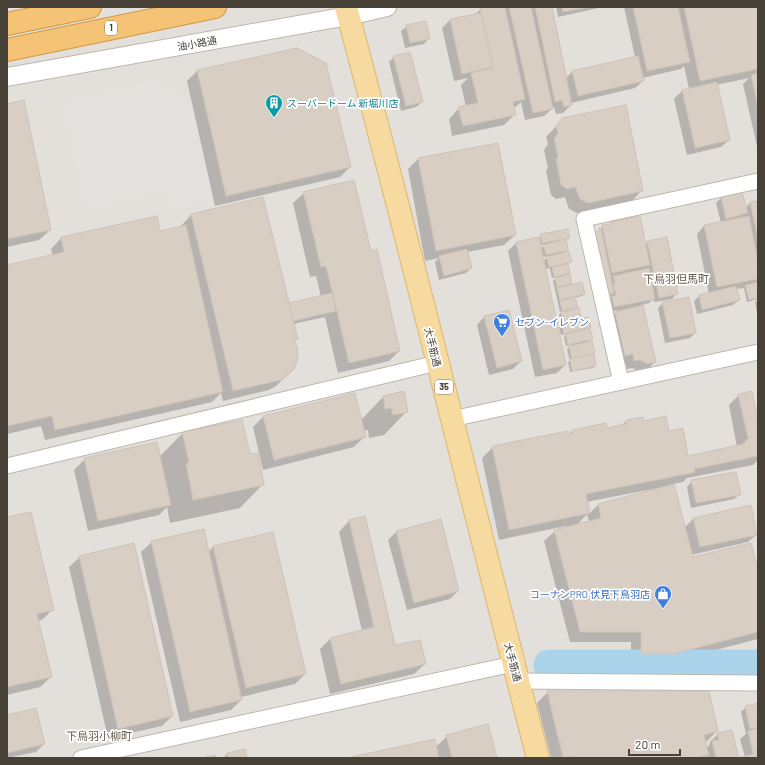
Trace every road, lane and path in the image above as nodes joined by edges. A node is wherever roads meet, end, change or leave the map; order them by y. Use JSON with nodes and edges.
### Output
{"nodes":[{"id":1,"x":90,"y":7,"type":"edge"},
{"id":2,"x":226,"y":7,"type":"edge"},
{"id":3,"x":387,"y":7,"type":"edge"},
{"id":4,"x":210,"y":8,"type":"edge"},
{"id":5,"x":347,"y":11,"type":"edge"},
{"id":6,"x":7,"y":24,"type":"edge"},
{"id":7,"x":7,"y":50,"type":"edge"},
{"id":8,"x":7,"y":77,"type":"edge"},
{"id":9,"x":758,"y":181,"type":"edge"},
{"id":10,"x":758,"y":352,"type":"edge"},
{"id":11,"x":437,"y":363,"type":"junction"},
{"id":12,"x":621,"y":382,"type":"junction"},
{"id":13,"x":452,"y":419,"type":"junction"},
{"id":14,"x":7,"y":466,"type":"edge"},
{"id":15,"x":515,"y":673,"type":"junction"},
{"id":16,"x":758,"y":683,"type":"edge"},
{"id":17,"x":81,"y":758,"type":"edge"},
{"id":18,"x":538,"y":758,"type":"edge"}],
"edges":[{"from":1,"to":6,"type":"highway"},
{"from":2,"to":4,"type":"highway"},
{"from":3,"to":5,"type":"street","name":"油小路通"},
{"from":4,"to":7,"type":"highway","number":"1"},
{"from":5,"to":8,"type":"street","name":"油小路通"},
{"from":5,"to":11,"type":"main road","name":"大手筋通","number":"35"},
{"from":9,"to":12,"type":"street"},
{"from":10,"to":12,"type":"street"},
{"from":11,"to":13,"type":"main road","name":"大手筋通","number":"35"},
{"from":11,"to":14,"type":"street"},
{"from":12,"to":13,"type":"street"},
{"from":13,"to":15,"type":"main road","name":"大手筋通","number":"35"},
{"from":15,"to":16,"type":"street"},
{"from":15,"to":17,"type":"street"},
{"from":15,"to":18,"type":"main road","name":"大手筋通","number":"35"}]}
